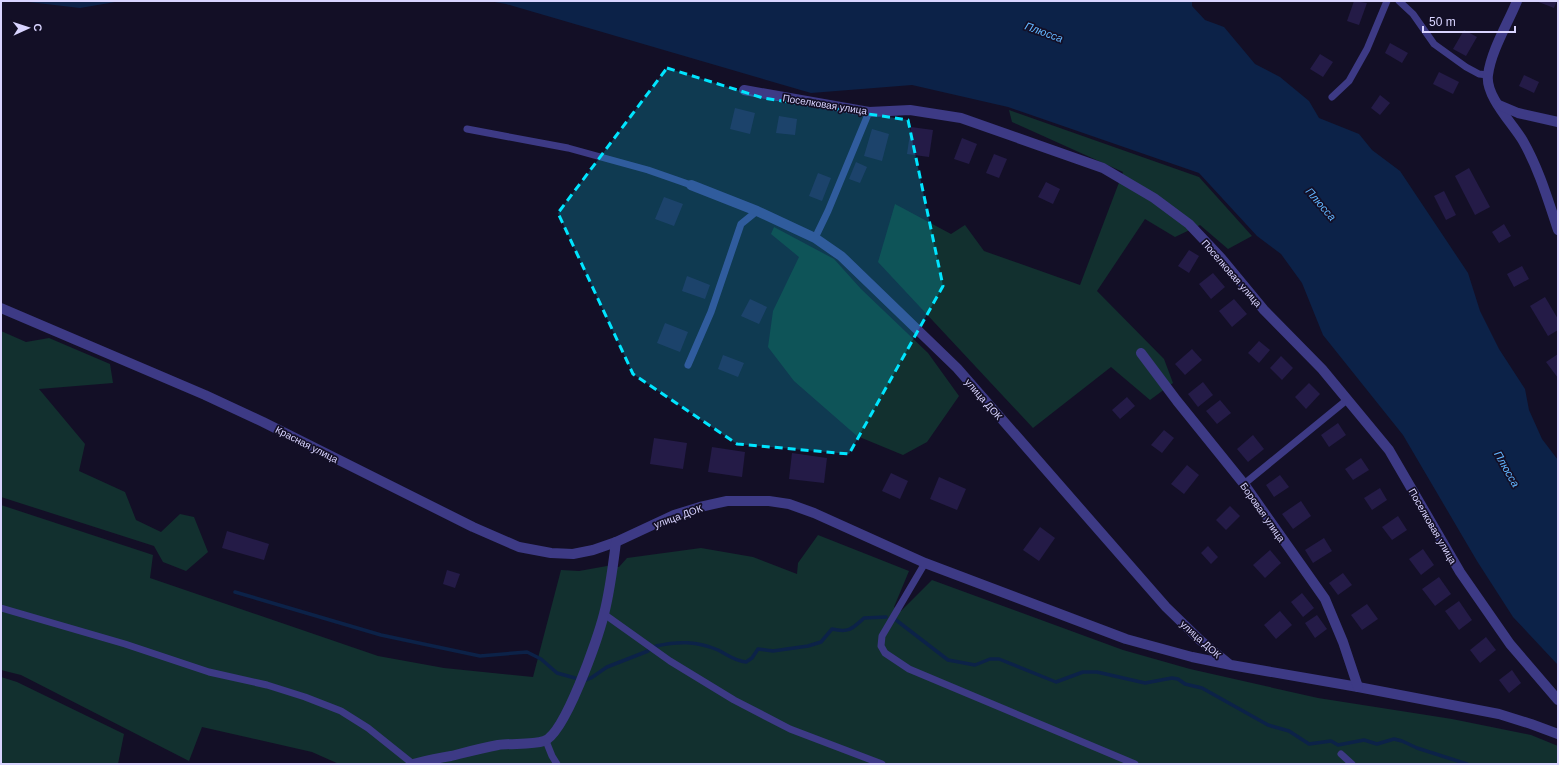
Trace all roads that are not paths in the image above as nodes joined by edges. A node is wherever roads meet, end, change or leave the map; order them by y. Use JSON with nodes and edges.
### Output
{"nodes":[{"id":1,"x":1387,"y":1,"type":"edge"},
{"id":2,"x":1399,"y":1,"type":"edge"},
{"id":3,"x":1517,"y":1,"type":"edge"},
{"id":4,"x":1488,"y":75,"type":"junction"},
{"id":5,"x":744,"y":90,"type":"dead end"},
{"id":6,"x":1332,"y":97,"type":"dead end"},
{"id":7,"x":1499,"y":105,"type":"junction"},
{"id":8,"x":869,"y":112,"type":"junction"},
{"id":9,"x":1558,"y":122,"type":"edge"},
{"id":10,"x":467,"y":128,"type":"dead end"},
{"id":11,"x":691,"y":185,"type":"joint"},
{"id":12,"x":757,"y":211,"type":"junction"},
{"id":13,"x":1558,"y":230,"type":"edge"},
{"id":14,"x":815,"y":238,"type":"junction"},
{"id":15,"x":1,"y":308,"type":"edge"},
{"id":16,"x":1141,"y":353,"type":"dead end"},
{"id":17,"x":688,"y":365,"type":"dead end"},
{"id":18,"x":1348,"y":399,"type":"junction"},
{"id":19,"x":1244,"y":484,"type":"junction"},
{"id":20,"x":616,"y":542,"type":"junction"},
{"id":21,"x":925,"y":563,"type":"junction"},
{"id":22,"x":1,"y":608,"type":"edge"},
{"id":23,"x":604,"y":614,"type":"junction"},
{"id":24,"x":1230,"y":665,"type":"junction"},
{"id":25,"x":1358,"y":687,"type":"junction"},
{"id":26,"x":1558,"y":700,"type":"edge"},
{"id":27,"x":1558,"y":734,"type":"edge"},
{"id":28,"x":546,"y":741,"type":"junction"},
{"id":29,"x":1341,"y":754,"type":"dead end"},
{"id":30,"x":413,"y":764,"type":"edge"},
{"id":31,"x":557,"y":764,"type":"edge"},
{"id":32,"x":882,"y":764,"type":"edge"},
{"id":33,"x":1135,"y":764,"type":"edge"},
{"id":34,"x":1352,"y":764,"type":"edge"}],
"edges":[{"from":1,"to":6,"type":"lane"},
{"from":2,"to":4,"type":"lane"},
{"from":3,"to":4,"type":"street"},
{"from":4,"to":7,"type":"street"},
{"from":5,"to":8,"type":"street","name":"Поселковая улица"},
{"from":7,"to":9,"type":"street"},
{"from":7,"to":13,"type":"street"},
{"from":8,"to":14,"type":"lane"},
{"from":8,"to":18,"type":"street","name":"Поселковая улица"},
{"from":10,"to":11,"type":"lane"},
{"from":11,"to":12,"type":"street","name":"улица ДОК"},
{"from":12,"to":14,"type":"street","name":"улица ДОК"},
{"from":12,"to":17,"type":"lane"},
{"from":14,"to":24,"type":"street","name":"улица ДОК"},
{"from":15,"to":20,"type":"street","name":"Красная улица"},
{"from":16,"to":19,"type":"street","name":"Боровая улица"},
{"from":18,"to":19,"type":"lane"},
{"from":18,"to":26,"type":"street","name":"Поселковая улица"},
{"from":19,"to":25,"type":"street","name":"Боровая улица"},
{"from":20,"to":21,"type":"street","name":"улица ДОК"},
{"from":20,"to":23,"type":"street"},
{"from":21,"to":24,"type":"street","name":"улица ДОК"},
{"from":21,"to":33,"type":"lane"},
{"from":22,"to":30,"type":"lane"},
{"from":23,"to":28,"type":"street"},
{"from":23,"to":32,"type":"lane"},
{"from":24,"to":25,"type":"street"},
{"from":25,"to":27,"type":"street"},
{"from":28,"to":30,"type":"street"},
{"from":28,"to":31,"type":"lane"},
{"from":29,"to":34,"type":"lane"}]}
